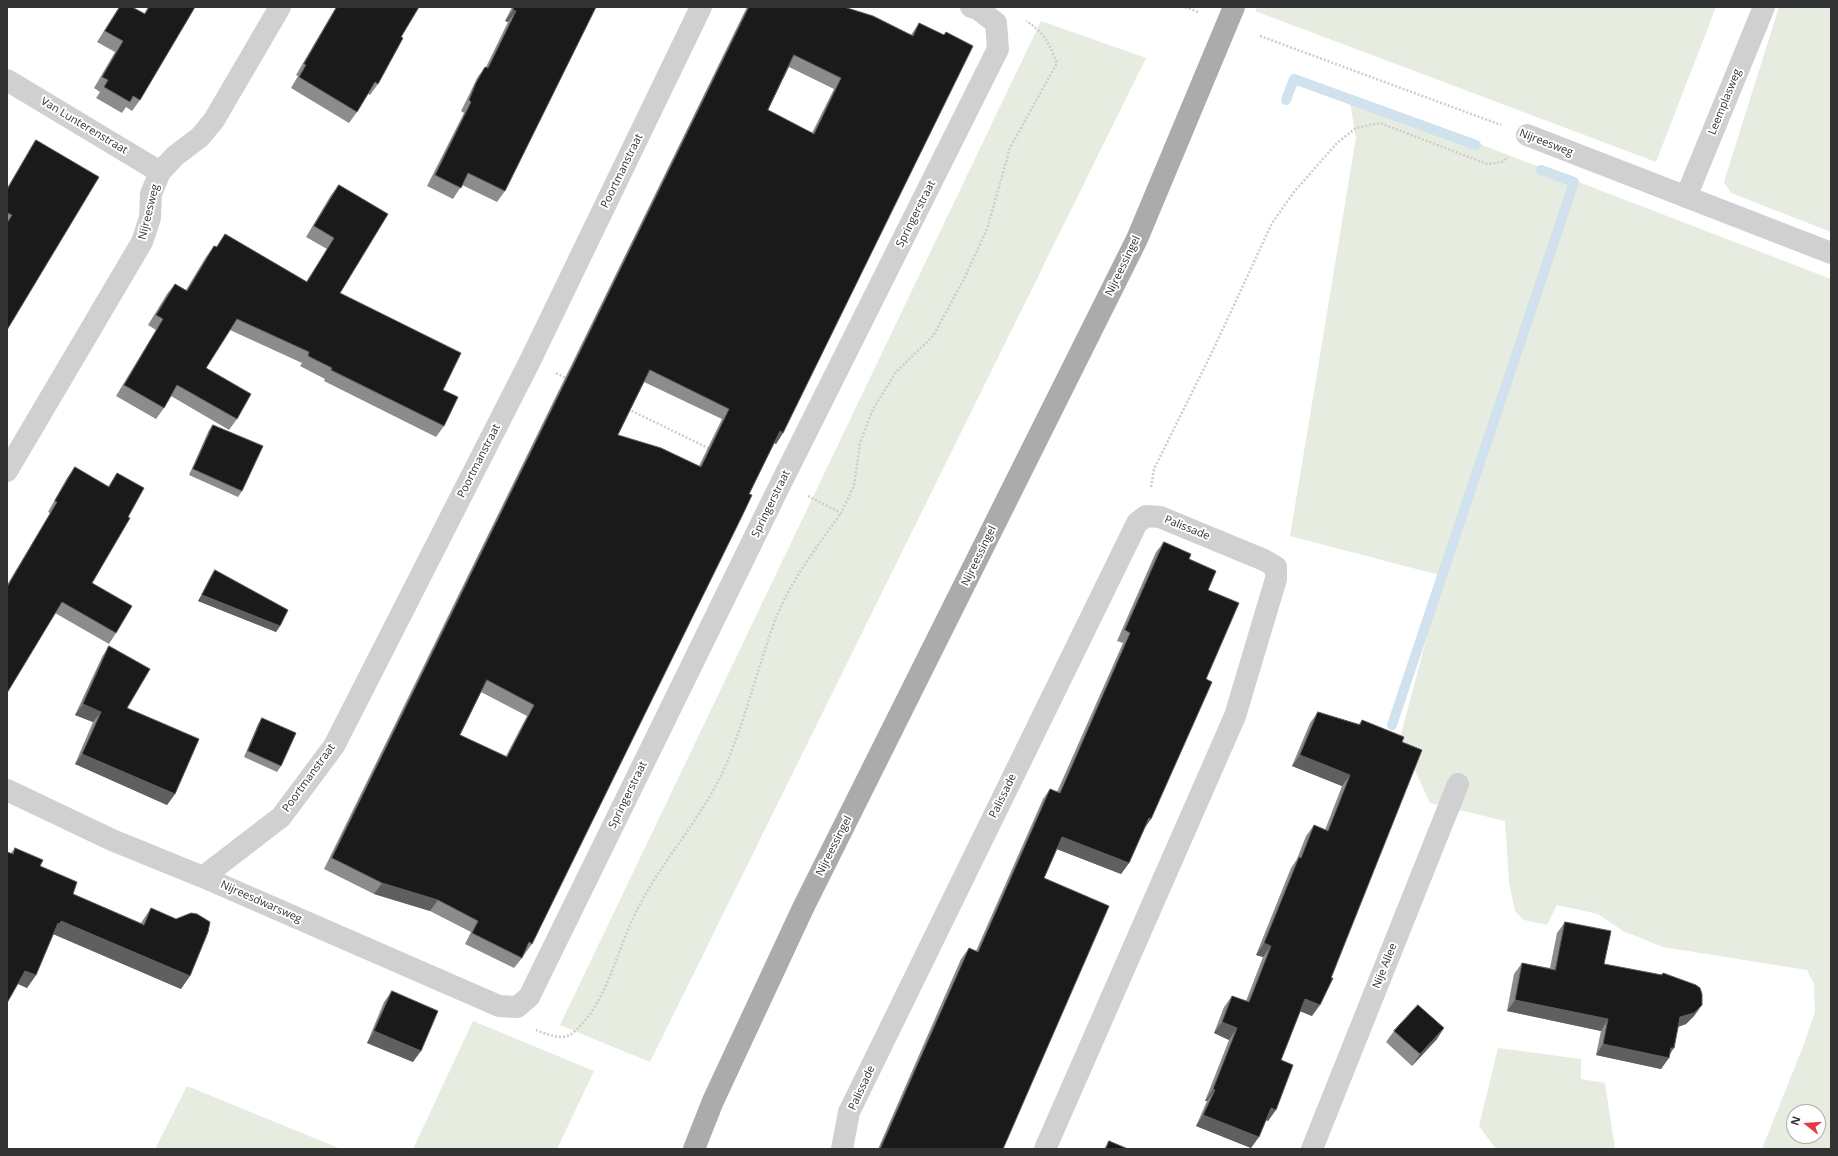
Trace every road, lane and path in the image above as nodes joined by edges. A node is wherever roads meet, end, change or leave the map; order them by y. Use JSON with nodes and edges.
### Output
{"nodes":[{"id":1,"x":280,"y":7,"type":"edge"},
{"id":2,"x":701,"y":7,"type":"edge"},
{"id":3,"x":971,"y":7,"type":"edge"},
{"id":4,"x":1185,"y":7,"type":"edge"},
{"id":5,"x":1234,"y":7,"type":"edge"},
{"id":6,"x":1764,"y":7,"type":"edge"},
{"id":7,"x":1198,"y":12,"type":"dead end"},
{"id":8,"x":996,"y":23,"type":"junction"},
{"id":9,"x":1260,"y":36,"type":"dead end"},
{"id":10,"x":7,"y":80,"type":"edge"},
{"id":11,"x":1527,"y":135,"type":"junction"},
{"id":12,"x":160,"y":172,"type":"junction"},
{"id":13,"x":1686,"y":197,"type":"junction"},
{"id":14,"x":1831,"y":253,"type":"edge"},
{"id":15,"x":530,"y":361,"type":"junction"},
{"id":16,"x":571,"y":381,"type":"edge"},
{"id":17,"x":625,"y":408,"type":"edge"},
{"id":18,"x":716,"y":452,"type":"edge"},
{"id":19,"x":7,"y":471,"type":"edge"},
{"id":20,"x":781,"y":483,"type":"junction"},
{"id":21,"x":841,"y":513,"type":"junction"},
{"id":22,"x":1146,"y":516,"type":"junction"},
{"id":23,"x":1458,"y":784,"type":"dead end"},
{"id":24,"x":7,"y":790,"type":"edge"},
{"id":25,"x":204,"y":877,"type":"junction"},
{"id":26,"x":516,"y":1007,"type":"junction"},
{"id":27,"x":713,"y":1101,"type":"junction"},
{"id":28,"x":844,"y":1148,"type":"edge"},
{"id":29,"x":685,"y":1149,"type":"edge"},
{"id":30,"x":694,"y":1149,"type":"edge"},
{"id":31,"x":1045,"y":1149,"type":"edge"},
{"id":32,"x":1312,"y":1149,"type":"edge"}],
"edges":[{"from":1,"to":12,"type":"street","name":"Nijreesweg"},
{"from":2,"to":15,"type":"street","name":"Poortmanstraat"},
{"from":3,"to":8,"type":"street"},
{"from":4,"to":7,"type":"path"},
{"from":5,"to":27,"type":"main road","name":"Nijreessingel"},
{"from":6,"to":13,"type":"street","name":"Leemplasweg"},
{"from":8,"to":20,"type":"street","name":"Springerstraat"},
{"from":8,"to":21,"type":"path"},
{"from":9,"to":11,"type":"path","name":"Nijreesweg"},
{"from":10,"to":12,"type":"street","name":"Van Lunterenstraat"},
{"from":11,"to":13,"type":"street","name":"Nijreesweg"},
{"from":11,"to":22,"type":"path"},
{"from":12,"to":19,"type":"street","name":"Nijreesweg"},
{"from":13,"to":14,"type":"street","name":"Nijreesweg"},
{"from":15,"to":16,"type":"path"},
{"from":15,"to":25,"type":"street","name":"Poortmanstraat"},
{"from":17,"to":18,"type":"path"},
{"from":20,"to":21,"type":"path"},
{"from":20,"to":26,"type":"street","name":"Springerstraat"},
{"from":21,"to":26,"type":"path"},
{"from":22,"to":28,"type":"street","name":"Palissade"},
{"from":22,"to":31,"type":"street","name":"Palissade"},
{"from":23,"to":32,"type":"street","name":"Nije Allee"},
{"from":24,"to":25,"type":"street","name":"Nijreesdwarsweg"},
{"from":25,"to":26,"type":"street","name":"Nijreesdwarsweg"},
{"from":27,"to":29,"type":"main road","name":"Nijreessingel"},
{"from":27,"to":30,"type":"main road","name":"Nijreessingel"}]}
